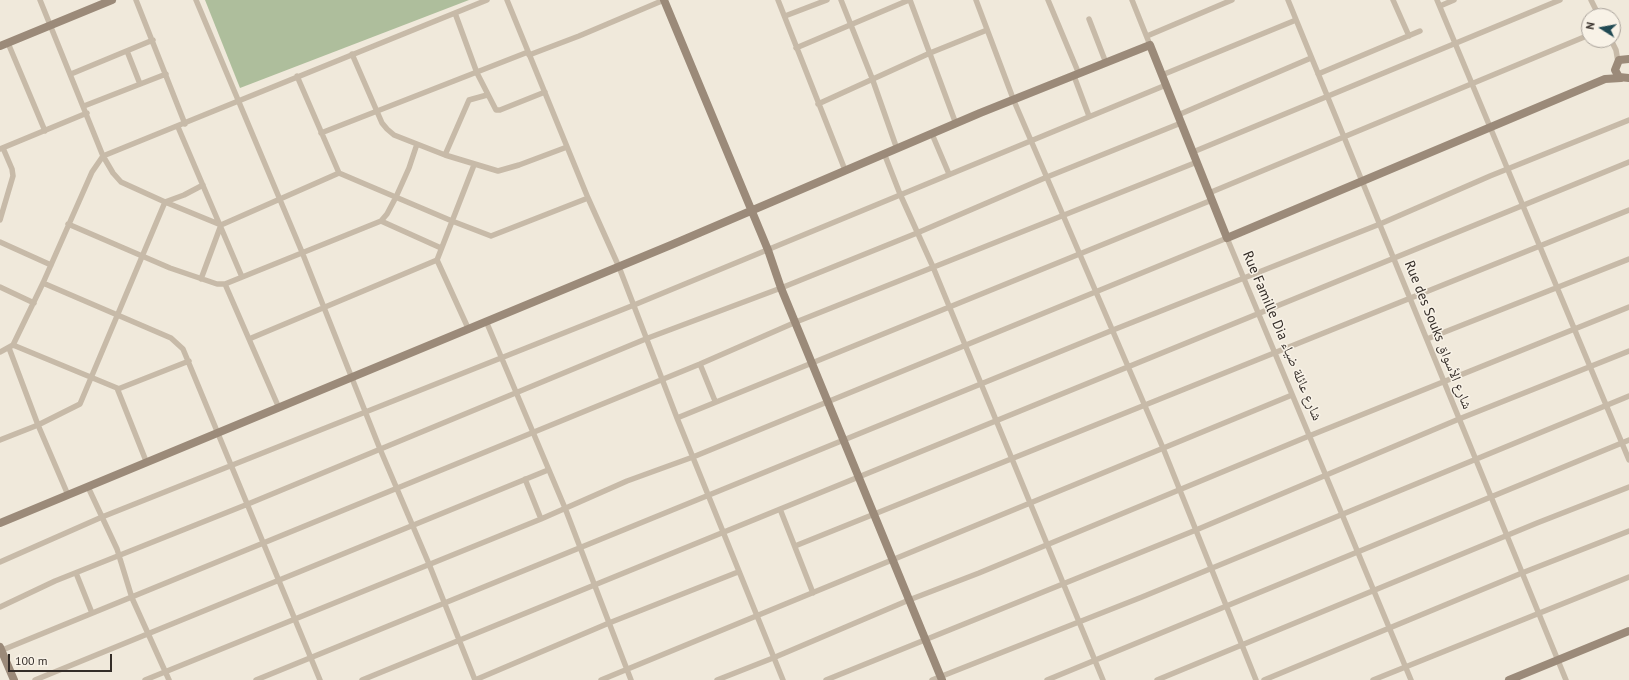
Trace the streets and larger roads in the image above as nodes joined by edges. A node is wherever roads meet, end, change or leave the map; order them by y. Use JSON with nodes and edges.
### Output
{"nodes":[{"id":1,"x":40,"y":0,"type":"edge"},
{"id":2,"x":112,"y":0,"type":"edge"},
{"id":3,"x":136,"y":0,"type":"edge"},
{"id":4,"x":196,"y":0,"type":"edge"},
{"id":5,"x":486,"y":0,"type":"edge"},
{"id":6,"x":507,"y":0,"type":"edge"},
{"id":7,"x":664,"y":0,"type":"edge"},
{"id":8,"x":778,"y":0,"type":"edge"},
{"id":9,"x":827,"y":0,"type":"edge"},
{"id":10,"x":841,"y":0,"type":"edge"},
{"id":11,"x":910,"y":0,"type":"edge"},
{"id":12,"x":976,"y":0,"type":"edge"},
{"id":13,"x":1048,"y":0,"type":"edge"},
{"id":14,"x":1132,"y":0,"type":"edge"},
{"id":15,"x":1232,"y":0,"type":"edge"},
{"id":16,"x":1288,"y":0,"type":"edge"},
{"id":17,"x":1393,"y":0,"type":"edge"},
{"id":18,"x":1437,"y":0,"type":"edge"},
{"id":19,"x":1454,"y":0,"type":"edge"},
{"id":20,"x":1560,"y":0,"type":"edge"},
{"id":21,"x":1219,"y":2,"type":"edge"},
{"id":22,"x":98,"y":3,"type":"edge"},
{"id":23,"x":1440,"y":6,"type":"junction"},
{"id":24,"x":454,"y":13,"type":"junction"},
{"id":25,"x":785,"y":16,"type":"junction"},
{"id":26,"x":1089,"y":20,"type":"dead end"},
{"id":27,"x":1296,"y":20,"type":"junction"},
{"id":28,"x":51,"y":25,"type":"junction"},
{"id":29,"x":852,"y":26,"type":"junction"},
{"id":30,"x":987,"y":30,"type":"junction"},
{"id":31,"x":1420,"y":31,"type":"dead end"},
{"id":32,"x":1147,"y":36,"type":"junction"},
{"id":33,"x":1409,"y":36,"type":"junction"},
{"id":34,"x":1581,"y":38,"type":"edge"},
{"id":35,"x":153,"y":40,"type":"junction"},
{"id":36,"x":1455,"y":43,"type":"junction"},
{"id":37,"x":4,"y":44,"type":"edge"},
{"id":38,"x":1150,"y":45,"type":"junction"},
{"id":39,"x":796,"y":48,"type":"junction"},
{"id":40,"x":1615,"y":48,"type":"edge"},
{"id":41,"x":127,"y":50,"type":"junction"},
{"id":42,"x":529,"y":53,"type":"junction"},
{"id":43,"x":930,"y":53,"type":"junction"},
{"id":44,"x":352,"y":54,"type":"junction"},
{"id":45,"x":1311,"y":58,"type":"junction"},
{"id":46,"x":1624,"y":61,"type":"edge"},
{"id":47,"x":1106,"y":63,"type":"junction"},
{"id":48,"x":477,"y":72,"type":"junction"},
{"id":49,"x":70,"y":74,"type":"junction"},
{"id":50,"x":166,"y":74,"type":"junction"},
{"id":51,"x":1318,"y":74,"type":"junction"},
{"id":52,"x":1076,"y":75,"type":"junction"},
{"id":53,"x":1162,"y":75,"type":"junction"},
{"id":54,"x":297,"y":76,"type":"junction"},
{"id":55,"x":872,"y":78,"type":"junction"},
{"id":56,"x":1605,"y":79,"type":"junction"},
{"id":57,"x":1626,"y":80,"type":"edge"},
{"id":58,"x":140,"y":84,"type":"junction"},
{"id":59,"x":1472,"y":84,"type":"junction"},
{"id":60,"x":1166,"y":85,"type":"junction"},
{"id":61,"x":545,"y":92,"type":"junction"},
{"id":62,"x":487,"y":95,"type":"junction"},
{"id":63,"x":1327,"y":96,"type":"junction"},
{"id":64,"x":239,"y":100,"type":"junction"},
{"id":65,"x":1014,"y":101,"type":"junction"},
{"id":66,"x":818,"y":104,"type":"junction"},
{"id":67,"x":84,"y":106,"type":"junction"},
{"id":68,"x":377,"y":111,"type":"junction"},
{"id":69,"x":87,"y":113,"type":"junction"},
{"id":70,"x":1178,"y":115,"type":"junction"},
{"id":71,"x":1089,"y":116,"type":"junction"},
{"id":72,"x":1629,"y":120,"type":"edge"},
{"id":73,"x":1181,"y":123,"type":"junction"},
{"id":74,"x":186,"y":124,"type":"junction"},
{"id":75,"x":956,"y":124,"type":"junction"},
{"id":76,"x":178,"y":127,"type":"junction"},
{"id":77,"x":1490,"y":128,"type":"junction"},
{"id":78,"x":45,"y":130,"type":"junction"},
{"id":79,"x":321,"y":133,"type":"junction"},
{"id":80,"x":932,"y":134,"type":"junction"},
{"id":81,"x":1344,"y":137,"type":"junction"},
{"id":82,"x":1031,"y":140,"type":"junction"},
{"id":83,"x":417,"y":144,"type":"junction"},
{"id":84,"x":567,"y":147,"type":"junction"},
{"id":85,"x":2,"y":149,"type":"edge"},
{"id":86,"x":897,"y":149,"type":"junction"},
{"id":87,"x":1193,"y":152,"type":"junction"},
{"id":88,"x":884,"y":153,"type":"junction"},
{"id":89,"x":445,"y":155,"type":"junction"},
{"id":90,"x":103,"y":156,"type":"junction"},
{"id":91,"x":1197,"y":162,"type":"junction"},
{"id":92,"x":1629,"y":162,"type":"edge"},
{"id":93,"x":474,"y":165,"type":"junction"},
{"id":94,"x":1508,"y":169,"type":"junction"},
{"id":95,"x":845,"y":170,"type":"junction"},
{"id":96,"x":339,"y":173,"type":"junction"},
{"id":97,"x":950,"y":174,"type":"junction"},
{"id":98,"x":1047,"y":177,"type":"junction"},
{"id":99,"x":1362,"y":182,"type":"junction"},
{"id":100,"x":203,"y":185,"type":"junction"},
{"id":101,"x":900,"y":194,"type":"junction"},
{"id":102,"x":1210,"y":196,"type":"junction"},
{"id":103,"x":396,"y":197,"type":"junction"},
{"id":104,"x":588,"y":198,"type":"junction"},
{"id":105,"x":280,"y":200,"type":"junction"},
{"id":106,"x":165,"y":202,"type":"junction"},
{"id":107,"x":1523,"y":205,"type":"junction"},
{"id":108,"x":751,"y":210,"type":"junction"},
{"id":109,"x":1629,"y":210,"type":"edge"},
{"id":110,"x":1064,"y":215,"type":"junction"},
{"id":111,"x":0,"y":220,"type":"edge"},
{"id":112,"x":381,"y":221,"type":"junction"},
{"id":113,"x":452,"y":221,"type":"junction"},
{"id":114,"x":68,"y":224,"type":"junction"},
{"id":115,"x":1380,"y":224,"type":"junction"},
{"id":116,"x":221,"y":225,"type":"junction"},
{"id":117,"x":917,"y":233,"type":"junction"},
{"id":118,"x":1227,"y":238,"type":"junction"},
{"id":119,"x":0,"y":242,"type":"edge"},
{"id":120,"x":1540,"y":246,"type":"junction"},
{"id":121,"x":441,"y":248,"type":"junction"},
{"id":122,"x":768,"y":250,"type":"junction"},
{"id":123,"x":302,"y":252,"type":"junction"},
{"id":124,"x":1080,"y":253,"type":"junction"},
{"id":125,"x":142,"y":256,"type":"junction"},
{"id":126,"x":1394,"y":258,"type":"junction"},
{"id":127,"x":1629,"y":259,"type":"edge"},
{"id":128,"x":437,"y":260,"type":"junction"},
{"id":129,"x":51,"y":265,"type":"junction"},
{"id":130,"x":619,"y":267,"type":"junction"},
{"id":131,"x":933,"y":267,"type":"junction"},
{"id":132,"x":242,"y":277,"type":"junction"},
{"id":133,"x":201,"y":279,"type":"junction"},
{"id":134,"x":1244,"y":279,"type":"junction"},
{"id":135,"x":43,"y":283,"type":"junction"},
{"id":136,"x":225,"y":284,"type":"junction"},
{"id":137,"x":0,"y":287,"type":"edge"},
{"id":138,"x":1557,"y":287,"type":"junction"},
{"id":139,"x":781,"y":288,"type":"junction"},
{"id":140,"x":1096,"y":292,"type":"junction"},
{"id":141,"x":1410,"y":298,"type":"junction"},
{"id":142,"x":34,"y":302,"type":"junction"},
{"id":143,"x":634,"y":304,"type":"junction"},
{"id":144,"x":949,"y":306,"type":"junction"},
{"id":145,"x":324,"y":307,"type":"junction"},
{"id":146,"x":1629,"y":307,"type":"edge"},
{"id":147,"x":118,"y":314,"type":"junction"},
{"id":148,"x":1258,"y":314,"type":"junction"},
{"id":149,"x":486,"y":321,"type":"junction"},
{"id":150,"x":796,"y":322,"type":"junction"},
{"id":151,"x":468,"y":328,"type":"junction"},
{"id":152,"x":1574,"y":329,"type":"junction"},
{"id":153,"x":1113,"y":330,"type":"junction"},
{"id":154,"x":648,"y":338,"type":"junction"},
{"id":155,"x":249,"y":339,"type":"junction"},
{"id":156,"x":1427,"y":339,"type":"junction"},
{"id":157,"x":965,"y":345,"type":"junction"},
{"id":158,"x":11,"y":346,"type":"junction"},
{"id":159,"x":1629,"y":351,"type":"edge"},
{"id":160,"x":0,"y":352,"type":"edge"},
{"id":161,"x":1275,"y":353,"type":"junction"},
{"id":162,"x":501,"y":357,"type":"junction"},
{"id":163,"x":189,"y":361,"type":"junction"},
{"id":164,"x":813,"y":362,"type":"junction"},
{"id":165,"x":700,"y":364,"type":"junction"},
{"id":166,"x":1590,"y":366,"type":"junction"},
{"id":167,"x":1128,"y":367,"type":"junction"},
{"id":168,"x":352,"y":377,"type":"junction"},
{"id":169,"x":93,"y":378,"type":"junction"},
{"id":170,"x":663,"y":379,"type":"junction"},
{"id":171,"x":1444,"y":382,"type":"junction"},
{"id":172,"x":981,"y":383,"type":"junction"},
{"id":173,"x":118,"y":389,"type":"junction"},
{"id":174,"x":516,"y":393,"type":"junction"},
{"id":175,"x":1292,"y":395,"type":"junction"},
{"id":176,"x":1629,"y":396,"type":"edge"},
{"id":177,"x":715,"y":401,"type":"junction"},
{"id":178,"x":828,"y":401,"type":"junction"},
{"id":179,"x":1145,"y":405,"type":"junction"},
{"id":180,"x":1606,"y":405,"type":"junction"},
{"id":181,"x":279,"y":408,"type":"junction"},
{"id":182,"x":366,"y":412,"type":"junction"},
{"id":183,"x":677,"y":418,"type":"junction"},
{"id":184,"x":1459,"y":419,"type":"junction"},
{"id":185,"x":996,"y":421,"type":"junction"},
{"id":186,"x":38,"y":425,"type":"junction"},
{"id":187,"x":217,"y":433,"type":"junction"},
{"id":188,"x":532,"y":433,"type":"junction"},
{"id":189,"x":1309,"y":436,"type":"junction"},
{"id":190,"x":844,"y":439,"type":"junction"},
{"id":191,"x":0,"y":440,"type":"edge"},
{"id":192,"x":1629,"y":440,"type":"edge"},
{"id":193,"x":1622,"y":443,"type":"junction"},
{"id":194,"x":1164,"y":448,"type":"junction"},
{"id":195,"x":380,"y":449,"type":"junction"},
{"id":196,"x":693,"y":456,"type":"junction"},
{"id":197,"x":1475,"y":458,"type":"junction"},
{"id":198,"x":1012,"y":459,"type":"junction"},
{"id":199,"x":1629,"y":460,"type":"edge"},
{"id":200,"x":146,"y":461,"type":"junction"},
{"id":201,"x":232,"y":466,"type":"junction"},
{"id":202,"x":548,"y":470,"type":"junction"},
{"id":203,"x":1326,"y":476,"type":"junction"},
{"id":204,"x":859,"y":477,"type":"junction"},
{"id":205,"x":525,"y":479,"type":"junction"},
{"id":206,"x":88,"y":487,"type":"junction"},
{"id":207,"x":396,"y":487,"type":"junction"},
{"id":208,"x":1629,"y":487,"type":"edge"},
{"id":209,"x":1180,"y":490,"type":"junction"},
{"id":210,"x":68,"y":496,"type":"junction"},
{"id":211,"x":708,"y":496,"type":"junction"},
{"id":212,"x":1491,"y":497,"type":"junction"},
{"id":213,"x":1030,"y":503,"type":"junction"},
{"id":214,"x":248,"y":504,"type":"junction"},
{"id":215,"x":565,"y":508,"type":"junction"},
{"id":216,"x":780,"y":509,"type":"junction"},
{"id":217,"x":1342,"y":513,"type":"junction"},
{"id":218,"x":875,"y":514,"type":"junction"},
{"id":219,"x":102,"y":517,"type":"junction"},
{"id":220,"x":541,"y":519,"type":"junction"},
{"id":221,"x":0,"y":523,"type":"edge"},
{"id":222,"x":412,"y":526,"type":"junction"},
{"id":223,"x":1196,"y":530,"type":"junction"},
{"id":224,"x":1629,"y":531,"type":"edge"},
{"id":225,"x":723,"y":532,"type":"junction"},
{"id":226,"x":1507,"y":535,"type":"junction"},
{"id":227,"x":263,"y":543,"type":"junction"},
{"id":228,"x":1047,"y":545,"type":"junction"},
{"id":229,"x":795,"y":546,"type":"junction"},
{"id":230,"x":579,"y":547,"type":"junction"},
{"id":231,"x":1357,"y":551,"type":"junction"},
{"id":232,"x":119,"y":555,"type":"junction"},
{"id":233,"x":893,"y":560,"type":"junction"},
{"id":234,"x":0,"y":562,"type":"edge"},
{"id":235,"x":429,"y":564,"type":"junction"},
{"id":236,"x":1211,"y":568,"type":"junction"},
{"id":237,"x":738,"y":572,"type":"junction"},
{"id":238,"x":76,"y":573,"type":"junction"},
{"id":239,"x":1522,"y":573,"type":"junction"},
{"id":240,"x":1629,"y":577,"type":"edge"},
{"id":241,"x":279,"y":580,"type":"junction"},
{"id":242,"x":1063,"y":584,"type":"junction"},
{"id":243,"x":594,"y":585,"type":"junction"},
{"id":244,"x":1374,"y":591,"type":"junction"},
{"id":245,"x":813,"y":593,"type":"junction"},
{"id":246,"x":132,"y":598,"type":"junction"},
{"id":247,"x":909,"y":600,"type":"junction"},
{"id":248,"x":444,"y":603,"type":"junction"},
{"id":249,"x":1227,"y":606,"type":"junction"},
{"id":250,"x":0,"y":607,"type":"edge"},
{"id":251,"x":92,"y":613,"type":"junction"},
{"id":252,"x":1538,"y":613,"type":"junction"},
{"id":253,"x":756,"y":616,"type":"junction"},
{"id":254,"x":295,"y":619,"type":"junction"},
{"id":255,"x":1079,"y":622,"type":"junction"},
{"id":256,"x":609,"y":623,"type":"junction"},
{"id":257,"x":1389,"y":628,"type":"junction"},
{"id":258,"x":1629,"y":631,"type":"edge"},
{"id":259,"x":149,"y":633,"type":"junction"},
{"id":260,"x":926,"y":639,"type":"junction"},
{"id":261,"x":459,"y":641,"type":"junction"},
{"id":262,"x":1242,"y":645,"type":"junction"},
{"id":263,"x":0,"y":649,"type":"edge"},
{"id":264,"x":311,"y":658,"type":"junction"},
{"id":265,"x":773,"y":658,"type":"junction"},
{"id":266,"x":1095,"y":660,"type":"junction"},
{"id":267,"x":1558,"y":660,"type":"junction"},
{"id":268,"x":1406,"y":667,"type":"junction"},
{"id":269,"x":627,"y":669,"type":"junction"},
{"id":270,"x":165,"y":671,"type":"junction"},
{"id":271,"x":942,"y":678,"type":"edge"},
{"id":272,"x":14,"y":680,"type":"edge"},
{"id":273,"x":35,"y":680,"type":"edge"},
{"id":274,"x":145,"y":680,"type":"edge"},
{"id":275,"x":169,"y":680,"type":"edge"},
{"id":276,"x":256,"y":680,"type":"edge"},
{"id":277,"x":320,"y":680,"type":"edge"},
{"id":278,"x":362,"y":680,"type":"edge"},
{"id":279,"x":475,"y":680,"type":"edge"},
{"id":280,"x":601,"y":680,"type":"edge"},
{"id":281,"x":632,"y":680,"type":"edge"},
{"id":282,"x":717,"y":680,"type":"edge"},
{"id":283,"x":783,"y":680,"type":"edge"},
{"id":284,"x":826,"y":680,"type":"edge"},
{"id":285,"x":932,"y":680,"type":"edge"},
{"id":286,"x":1047,"y":680,"type":"edge"},
{"id":287,"x":1103,"y":680,"type":"edge"},
{"id":288,"x":1157,"y":680,"type":"edge"},
{"id":289,"x":1256,"y":680,"type":"edge"},
{"id":290,"x":1264,"y":680,"type":"edge"},
{"id":291,"x":1373,"y":680,"type":"edge"},
{"id":292,"x":1411,"y":680,"type":"edge"},
{"id":293,"x":1509,"y":680,"type":"edge"},
{"id":294,"x":1566,"y":680,"type":"edge"}],
"edges":[{"from":1,"to":28,"type":"street"},
{"from":2,"to":22,"type":"street"},
{"from":3,"to":35,"type":"street"},
{"from":4,"to":64,"type":"street"},
{"from":5,"to":24,"type":"street"},
{"from":6,"to":42,"type":"street"},
{"from":7,"to":42,"type":"street"},
{"from":7,"to":108,"type":"street"},
{"from":8,"to":25,"type":"street"},
{"from":9,"to":25,"type":"street"},
{"from":10,"to":29,"type":"street"},
{"from":11,"to":29,"type":"street"},
{"from":11,"to":43,"type":"street"},
{"from":12,"to":30,"type":"street"},
{"from":13,"to":52,"type":"street"},
{"from":14,"to":32,"type":"street","name":"Rue Famille Dia شارع عائلة ضياء"},
{"from":15,"to":21,"type":"street"},
{"from":16,"to":27,"type":"street","name":"Rue des Souks شارع الأسواق"},
{"from":17,"to":33,"type":"street"},
{"from":18,"to":23,"type":"street"},
{"from":19,"to":23,"type":"street"},
{"from":20,"to":36,"type":"street"},
{"from":21,"to":32,"type":"street"},
{"from":22,"to":28,"type":"street"},
{"from":23,"to":36,"type":"street"},
{"from":24,"to":44,"type":"street"},
{"from":24,"to":48,"type":"street"},
{"from":25,"to":39,"type":"street"},
{"from":26,"to":47,"type":"street"},
{"from":27,"to":45,"type":"street","name":"Rue des Souks شارع الأسواق"},
{"from":27,"to":53,"type":"street"},
{"from":28,"to":37,"type":"street"},
{"from":28,"to":49,"type":"street"},
{"from":29,"to":39,"type":"street"},
{"from":29,"to":55,"type":"street"},
{"from":30,"to":43,"type":"street"},
{"from":30,"to":65,"type":"street"},
{"from":31,"to":33,"type":"street"},
{"from":32,"to":38,"type":"street","name":"Rue Famille Dia شارع عائلة ضياء"},
{"from":33,"to":51,"type":"street"},
{"from":34,"to":59,"type":"street"},
{"from":35,"to":41,"type":"street"},
{"from":35,"to":50,"type":"street"},
{"from":36,"to":59,"type":"street"},
{"from":36,"to":63,"type":"street"},
{"from":37,"to":78,"type":"street"},
{"from":38,"to":47,"type":"street"},
{"from":38,"to":53,"type":"street","name":"Rue Famille Dia شارع عائلة ضياء"},
{"from":39,"to":66,"type":"street"},
{"from":40,"to":46,"type":"street"},
{"from":41,"to":49,"type":"street"},
{"from":41,"to":58,"type":"street"},
{"from":42,"to":48,"type":"street"},
{"from":42,"to":61,"type":"street"},
{"from":43,"to":55,"type":"street"},
{"from":43,"to":75,"type":"street"},
{"from":44,"to":54,"type":"street"},
{"from":44,"to":68,"type":"street"},
{"from":45,"to":51,"type":"street","name":"Rue des Souks شارع الأسواق"},
{"from":45,"to":70,"type":"street"},
{"from":46,"to":56,"type":"street"},
{"from":46,"to":57,"type":"street"},
{"from":47,"to":52,"type":"street"},
{"from":48,"to":62,"type":"street"},
{"from":48,"to":68,"type":"street"},
{"from":49,"to":67,"type":"street"},
{"from":50,"to":58,"type":"street"},
{"from":50,"to":74,"type":"street"},
{"from":51,"to":63,"type":"street","name":"Rue des Souks شارع الأسواق"},
{"from":52,"to":65,"type":"street"},
{"from":52,"to":71,"type":"street"},
{"from":53,"to":60,"type":"street","name":"Rue Famille Dia شارع عائلة ضياء"},
{"from":54,"to":64,"type":"street"},
{"from":54,"to":79,"type":"street"},
{"from":55,"to":66,"type":"street"},
{"from":55,"to":86,"type":"street"},
{"from":56,"to":57,"type":"street"},
{"from":56,"to":77,"type":"street"},
{"from":58,"to":67,"type":"street"},
{"from":59,"to":77,"type":"street"},
{"from":59,"to":81,"type":"street"},
{"from":60,"to":70,"type":"street","name":"Rue Famille Dia شارع عائلة ضياء"},
{"from":60,"to":71,"type":"street"},
{"from":61,"to":62,"type":"street"},
{"from":61,"to":84,"type":"street"},
{"from":62,"to":89,"type":"street"},
{"from":63,"to":81,"type":"street","name":"Rue des Souks شارع الأسواق"},
{"from":63,"to":87,"type":"street"},
{"from":64,"to":74,"type":"street"},
{"from":64,"to":105,"type":"street"},
{"from":65,"to":75,"type":"street"},
{"from":65,"to":82,"type":"street"},
{"from":66,"to":95,"type":"street"},
{"from":67,"to":69,"type":"street"},
{"from":68,"to":79,"type":"street"},
{"from":68,"to":83,"type":"street"},
{"from":69,"to":78,"type":"street"},
{"from":69,"to":90,"type":"street"},
{"from":70,"to":73,"type":"street","name":"Rue Famille Dia شارع عائلة ضياء"},
{"from":71,"to":82,"type":"street"},
{"from":72,"to":94,"type":"street"},
{"from":73,"to":87,"type":"street","name":"Rue Famille Dia شارع عائلة ضياء"},
{"from":73,"to":98,"type":"street"},
{"from":74,"to":76,"type":"street"},
{"from":75,"to":80,"type":"street"},
{"from":76,"to":90,"type":"street"},
{"from":76,"to":100,"type":"street"},
{"from":77,"to":94,"type":"street"},
{"from":77,"to":99,"type":"street"},
{"from":78,"to":85,"type":"street"},
{"from":79,"to":96,"type":"street"},
{"from":80,"to":86,"type":"street"},
{"from":80,"to":97,"type":"street"},
{"from":81,"to":99,"type":"street","name":"Rue des Souks شارع الأسواق"},
{"from":81,"to":102,"type":"street"},
{"from":82,"to":97,"type":"street"},
{"from":82,"to":98,"type":"street"},
{"from":83,"to":89,"type":"street"},
{"from":83,"to":103,"type":"street"},
{"from":84,"to":93,"type":"street"},
{"from":84,"to":104,"type":"street"},
{"from":85,"to":111,"type":"street"},
{"from":86,"to":88,"type":"street"},
{"from":87,"to":91,"type":"street","name":"Rue Famille Dia شارع عائلة ضياء"},
{"from":88,"to":95,"type":"street"},
{"from":88,"to":101,"type":"street"},
{"from":89,"to":93,"type":"street"},
{"from":90,"to":106,"type":"street"},
{"from":90,"to":114,"type":"street"},
{"from":91,"to":102,"type":"street","name":"Rue Famille Dia شارع عائلة ضياء"},
{"from":91,"to":110,"type":"street"},
{"from":92,"to":107,"type":"street"},
{"from":93,"to":113,"type":"street"},
{"from":94,"to":107,"type":"street"},
{"from":94,"to":115,"type":"street"},
{"from":95,"to":108,"type":"street"},
{"from":96,"to":103,"type":"street"},
{"from":96,"to":105,"type":"street"},
{"from":97,"to":101,"type":"street"},
{"from":98,"to":110,"type":"street"},
{"from":98,"to":117,"type":"street"},
{"from":99,"to":115,"type":"street","name":"Rue des Souks شارع الأسواق"},
{"from":99,"to":118,"type":"street"},
{"from":100,"to":106,"type":"street"},
{"from":100,"to":116,"type":"street"},
{"from":101,"to":117,"type":"street"},
{"from":101,"to":122,"type":"street"},
{"from":102,"to":118,"type":"street","name":"Rue Famille Dia شارع عائلة ضياء"},
{"from":102,"to":124,"type":"street"},
{"from":103,"to":112,"type":"street"},
{"from":103,"to":113,"type":"street"},
{"from":104,"to":113,"type":"street"},
{"from":104,"to":130,"type":"street"},
{"from":105,"to":116,"type":"street"},
{"from":105,"to":123,"type":"street"},
{"from":106,"to":116,"type":"street"},
{"from":106,"to":125,"type":"street"},
{"from":107,"to":120,"type":"street"},
{"from":107,"to":126,"type":"street"},
{"from":108,"to":122,"type":"street"},
{"from":108,"to":130,"type":"street"},
{"from":109,"to":120,"type":"street"},
{"from":110,"to":124,"type":"street"},
{"from":110,"to":131,"type":"street"},
{"from":112,"to":121,"type":"street"},
{"from":112,"to":123,"type":"street"},
{"from":113,"to":121,"type":"street"},
{"from":114,"to":125,"type":"street"},
{"from":114,"to":129,"type":"street"},
{"from":115,"to":126,"type":"street","name":"Rue des Souks شارع الأسواق"},
{"from":115,"to":134,"type":"street"},
{"from":116,"to":132,"type":"street"},
{"from":116,"to":133,"type":"street"},
{"from":117,"to":131,"type":"street"},
{"from":117,"to":139,"type":"street"},
{"from":118,"to":134,"type":"street","name":"Rue Famille Dia شارع عائلة ضياء"},
{"from":118,"to":140,"type":"street"},
{"from":119,"to":129,"type":"street"},
{"from":120,"to":138,"type":"street"},
{"from":120,"to":141,"type":"street"},
{"from":121,"to":128,"type":"street"},
{"from":122,"to":139,"type":"street"},
{"from":122,"to":143,"type":"street"},
{"from":123,"to":132,"type":"street"},
{"from":123,"to":145,"type":"street"},
{"from":124,"to":140,"type":"street"},
{"from":124,"to":144,"type":"street"},
{"from":125,"to":133,"type":"street"},
{"from":125,"to":147,"type":"street"},
{"from":126,"to":141,"type":"street","name":"Rue des Souks شارع الأسواق"},
{"from":126,"to":148,"type":"street"},
{"from":127,"to":138,"type":"street"},
{"from":128,"to":145,"type":"street"},
{"from":128,"to":151,"type":"street"},
{"from":129,"to":135,"type":"street"},
{"from":130,"to":143,"type":"street"},
{"from":130,"to":149,"type":"street"},
{"from":131,"to":144,"type":"street"},
{"from":131,"to":150,"type":"street"},
{"from":132,"to":136,"type":"street"},
{"from":133,"to":136,"type":"street"},
{"from":134,"to":148,"type":"street","name":"Rue Famille Dia شارع عائلة ضياء"},
{"from":134,"to":153,"type":"street"},
{"from":135,"to":142,"type":"street"},
{"from":135,"to":147,"type":"street"},
{"from":136,"to":155,"type":"street"},
{"from":137,"to":142,"type":"street"},
{"from":138,"to":152,"type":"street"},
{"from":138,"to":156,"type":"street"},
{"from":139,"to":150,"type":"street"},
{"from":139,"to":154,"type":"street"},
{"from":140,"to":153,"type":"street"},
{"from":140,"to":157,"type":"street"},
{"from":141,"to":156,"type":"street","name":"Rue des Souks شارع الأسواق"},
{"from":141,"to":161,"type":"street"},
{"from":142,"to":158,"type":"street"},
{"from":143,"to":154,"type":"street"},
{"from":143,"to":162,"type":"street"},
{"from":144,"to":157,"type":"street"},
{"from":144,"to":164,"type":"street"},
{"from":145,"to":155,"type":"street"},
{"from":145,"to":168,"type":"street"},
{"from":146,"to":152,"type":"street"},
{"from":147,"to":163,"type":"street"},
{"from":147,"to":169,"type":"street"},
{"from":148,"to":161,"type":"street","name":"Rue Famille Dia شارع عائلة ضياء"},
{"from":148,"to":167,"type":"street"},
{"from":149,"to":151,"type":"street"},
{"from":149,"to":162,"type":"street"},
{"from":150,"to":164,"type":"street"},
{"from":150,"to":165,"type":"street"},
{"from":151,"to":168,"type":"street"},
{"from":152,"to":166,"type":"street"},
{"from":152,"to":171,"type":"street"},
{"from":153,"to":167,"type":"street"},
{"from":153,"to":172,"type":"street"},
{"from":154,"to":170,"type":"street"},
{"from":154,"to":174,"type":"street"},
{"from":155,"to":181,"type":"street"},
{"from":156,"to":171,"type":"street","name":"Rue des Souks شارع الأسواق"},
{"from":157,"to":172,"type":"street"},
{"from":157,"to":178,"type":"street"},
{"from":158,"to":160,"type":"street"},
{"from":158,"to":169,"type":"street"},
{"from":158,"to":186,"type":"street"},
{"from":159,"to":166,"type":"street"},
{"from":161,"to":175,"type":"street","name":"Rue Famille Dia شارع عائلة ضياء"},
{"from":161,"to":179,"type":"street"},
{"from":162,"to":174,"type":"street"},
{"from":162,"to":182,"type":"street"},
{"from":163,"to":173,"type":"street"},
{"from":163,"to":187,"type":"street"},
{"from":164,"to":177,"type":"street"},
{"from":164,"to":178,"type":"street"},
{"from":165,"to":170,"type":"street"},
{"from":165,"to":177,"type":"street"},
{"from":166,"to":180,"type":"street"},
{"from":166,"to":184,"type":"street"},
{"from":167,"to":179,"type":"street"},
{"from":167,"to":185,"type":"street"},
{"from":168,"to":181,"type":"street"},
{"from":168,"to":182,"type":"street"},
{"from":169,"to":173,"type":"street"},
{"from":169,"to":186,"type":"street"},
{"from":170,"to":183,"type":"street"},
{"from":170,"to":188,"type":"street"},
{"from":171,"to":184,"type":"street","name":"Rue des Souks شارع الأسواق"},
{"from":171,"to":189,"type":"street"},
{"from":172,"to":185,"type":"street"},
{"from":172,"to":190,"type":"street"},
{"from":173,"to":200,"type":"street"},
{"from":174,"to":188,"type":"street"},
{"from":174,"to":195,"type":"street"},
{"from":175,"to":189,"type":"street","name":"Rue Famille Dia شارع عائلة ضياء"},
{"from":175,"to":194,"type":"street"},
{"from":176,"to":180,"type":"street"},
{"from":177,"to":183,"type":"street"},
{"from":178,"to":190,"type":"street"},
{"from":178,"to":196,"type":"street"},
{"from":179,"to":194,"type":"street"},
{"from":179,"to":198,"type":"street"},
{"from":180,"to":193,"type":"street"},
{"from":180,"to":197,"type":"street"},
{"from":181,"to":187,"type":"street"},
{"from":182,"to":195,"type":"street"},
{"from":182,"to":201,"type":"street"},
{"from":183,"to":196,"type":"street"},
{"from":184,"to":197,"type":"street","name":"Rue des Souks شارع الأسواق"},
{"from":184,"to":203,"type":"street"},
{"from":185,"to":198,"type":"street"},
{"from":185,"to":204,"type":"street"},
{"from":186,"to":191,"type":"street"},
{"from":186,"to":210,"type":"street"},
{"from":187,"to":200,"type":"street"},
{"from":187,"to":201,"type":"street"},
{"from":188,"to":202,"type":"street"},
{"from":188,"to":207,"type":"street"},
{"from":189,"to":203,"type":"street","name":"Rue Famille Dia شارع عائلة ضياء"},
{"from":189,"to":209,"type":"street"},
{"from":190,"to":204,"type":"street"},
{"from":190,"to":211,"type":"street"},
{"from":192,"to":193,"type":"street"},
{"from":193,"to":199,"type":"street"},
{"from":193,"to":212,"type":"street"},
{"from":194,"to":209,"type":"street"},
{"from":194,"to":213,"type":"street"},
{"from":195,"to":207,"type":"street"},
{"from":195,"to":214,"type":"street"},
{"from":196,"to":211,"type":"street"},
{"from":196,"to":215,"type":"street"},
{"from":197,"to":212,"type":"street","name":"Rue des Souks شارع الأسواق"},
{"from":197,"to":217,"type":"street"},
{"from":198,"to":213,"type":"street"},
{"from":198,"to":218,"type":"street"},
{"from":200,"to":206,"type":"street"},
{"from":201,"to":214,"type":"street"},
{"from":201,"to":219,"type":"street"},
{"from":202,"to":205,"type":"street"},
{"from":202,"to":215,"type":"street"},
{"from":203,"to":217,"type":"street","name":"Rue Famille Dia شارع عائلة ضياء"},
{"from":203,"to":223,"type":"street"},
{"from":204,"to":216,"type":"street"},
{"from":204,"to":218,"type":"street"},
{"from":205,"to":220,"type":"street"},
{"from":205,"to":222,"type":"street"},
{"from":206,"to":210,"type":"street"},
{"from":206,"to":219,"type":"street"},
{"from":207,"to":222,"type":"street"},
{"from":207,"to":227,"type":"street"},
{"from":208,"to":226,"type":"street"},
{"from":209,"to":223,"type":"street"},
{"from":209,"to":228,"type":"street"},
{"from":210,"to":221,"type":"street"},
{"from":211,"to":225,"type":"street"},
{"from":211,"to":230,"type":"street"},
{"from":212,"to":226,"type":"street","name":"Rue des Souks شارع الأسواق"},
{"from":212,"to":231,"type":"street"},
{"from":213,"to":228,"type":"street"},
{"from":213,"to":233,"type":"street"},
{"from":214,"to":227,"type":"street"},
{"from":214,"to":232,"type":"street"},
{"from":215,"to":220,"type":"street"},
{"from":215,"to":230,"type":"street"},
{"from":216,"to":225,"type":"street"},
{"from":216,"to":229,"type":"street"},
{"from":217,"to":231,"type":"street","name":"Rue Famille Dia شارع عائلة ضياء"},
{"from":217,"to":236,"type":"street"},
{"from":218,"to":229,"type":"street"},
{"from":218,"to":233,"type":"street"},
{"from":219,"to":232,"type":"street"},
{"from":219,"to":234,"type":"street"},
{"from":220,"to":235,"type":"street"},
{"from":222,"to":235,"type":"street"},
{"from":222,"to":241,"type":"street"},
{"from":223,"to":236,"type":"street"},
{"from":223,"to":242,"type":"street"},
{"from":224,"to":239,"type":"street"},
{"from":225,"to":237,"type":"street"},
{"from":225,"to":243,"type":"street"},
{"from":226,"to":239,"type":"street","name":"Rue des Souks شارع الأسواق"},
{"from":226,"to":244,"type":"street"},
{"from":227,"to":241,"type":"street"},
{"from":227,"to":246,"type":"street"},
{"from":228,"to":242,"type":"street"},
{"from":228,"to":247,"type":"street"},
{"from":229,"to":245,"type":"street"},
{"from":230,"to":243,"type":"street"},
{"from":230,"to":248,"type":"street"},
{"from":231,"to":244,"type":"street","name":"Rue Famille Dia شارع عائلة ضياء"},
{"from":231,"to":249,"type":"street"},
{"from":232,"to":238,"type":"street"},
{"from":232,"to":246,"type":"street"},
{"from":233,"to":245,"type":"street"},
{"from":233,"to":247,"type":"street"},
{"from":235,"to":248,"type":"street"},
{"from":235,"to":254,"type":"street"},
{"from":236,"to":249,"type":"street"},
{"from":236,"to":255,"type":"street"},
{"from":237,"to":253,"type":"street"},
{"from":237,"to":256,"type":"street"},
{"from":238,"to":250,"type":"street"},
{"from":238,"to":251,"type":"street"},
{"from":239,"to":252,"type":"street","name":"Rue des Souks شارع الأسواق"},
{"from":239,"to":257,"type":"street"},
{"from":240,"to":252,"type":"street"},
{"from":241,"to":254,"type":"street"},
{"from":241,"to":259,"type":"street"},
{"from":242,"to":255,"type":"street"},
{"from":242,"to":260,"type":"street"},
{"from":243,"to":256,"type":"street"},
{"from":243,"to":261,"type":"street"},
{"from":244,"to":257,"type":"street","name":"Rue Famille Dia شارع عائلة ضياء"},
{"from":244,"to":262,"type":"street"},
{"from":245,"to":253,"type":"street"},
{"from":246,"to":251,"type":"street"},
{"from":246,"to":259,"type":"street"},
{"from":247,"to":260,"type":"street"},
{"from":247,"to":265,"type":"street"},
{"from":248,"to":261,"type":"street"},
{"from":248,"to":264,"type":"street"},
{"from":249,"to":262,"type":"street"},
{"from":249,"to":266,"type":"street"},
{"from":251,"to":263,"type":"street"},
{"from":252,"to":267,"type":"street","name":"Rue des Souks شارع الأسواق"},
{"from":252,"to":268,"type":"street"},
{"from":253,"to":265,"type":"street"},
{"from":253,"to":269,"type":"street"},
{"from":254,"to":264,"type":"street"},
{"from":254,"to":270,"type":"street"},
{"from":255,"to":266,"type":"street"},
{"from":255,"to":271,"type":"street"},
{"from":256,"to":269,"type":"street"},
{"from":256,"to":279,"type":"street"},
{"from":257,"to":268,"type":"street","name":"Rue Famille Dia شارع عائلة ضياء"},
{"from":257,"to":290,"type":"street"},
{"from":258,"to":267,"type":"street"},
{"from":259,"to":270,"type":"street"},
{"from":259,"to":273,"type":"street"},
{"from":260,"to":271,"type":"street"},
{"from":260,"to":284,"type":"street"},
{"from":261,"to":278,"type":"street"},
{"from":261,"to":279,"type":"street"},
{"from":262,"to":288,"type":"street"},
{"from":262,"to":289,"type":"street"},
{"from":263,"to":272,"type":"street"},
{"from":264,"to":276,"type":"street"},
{"from":264,"to":277,"type":"street"},
{"from":265,"to":282,"type":"street"},
{"from":265,"to":283,"type":"street"},
{"from":266,"to":286,"type":"street"},
{"from":266,"to":287,"type":"street"},
{"from":267,"to":293,"type":"street"},
{"from":267,"to":294,"type":"street","name":"Rue des Souks شارع الأسواق"},
{"from":268,"to":291,"type":"street"},
{"from":268,"to":292,"type":"street","name":"Rue Famille Dia شارع عائلة ضياء"},
{"from":269,"to":280,"type":"street"},
{"from":269,"to":281,"type":"street"},
{"from":270,"to":274,"type":"street"},
{"from":270,"to":275,"type":"street"},
{"from":271,"to":285,"type":"street"}]}
